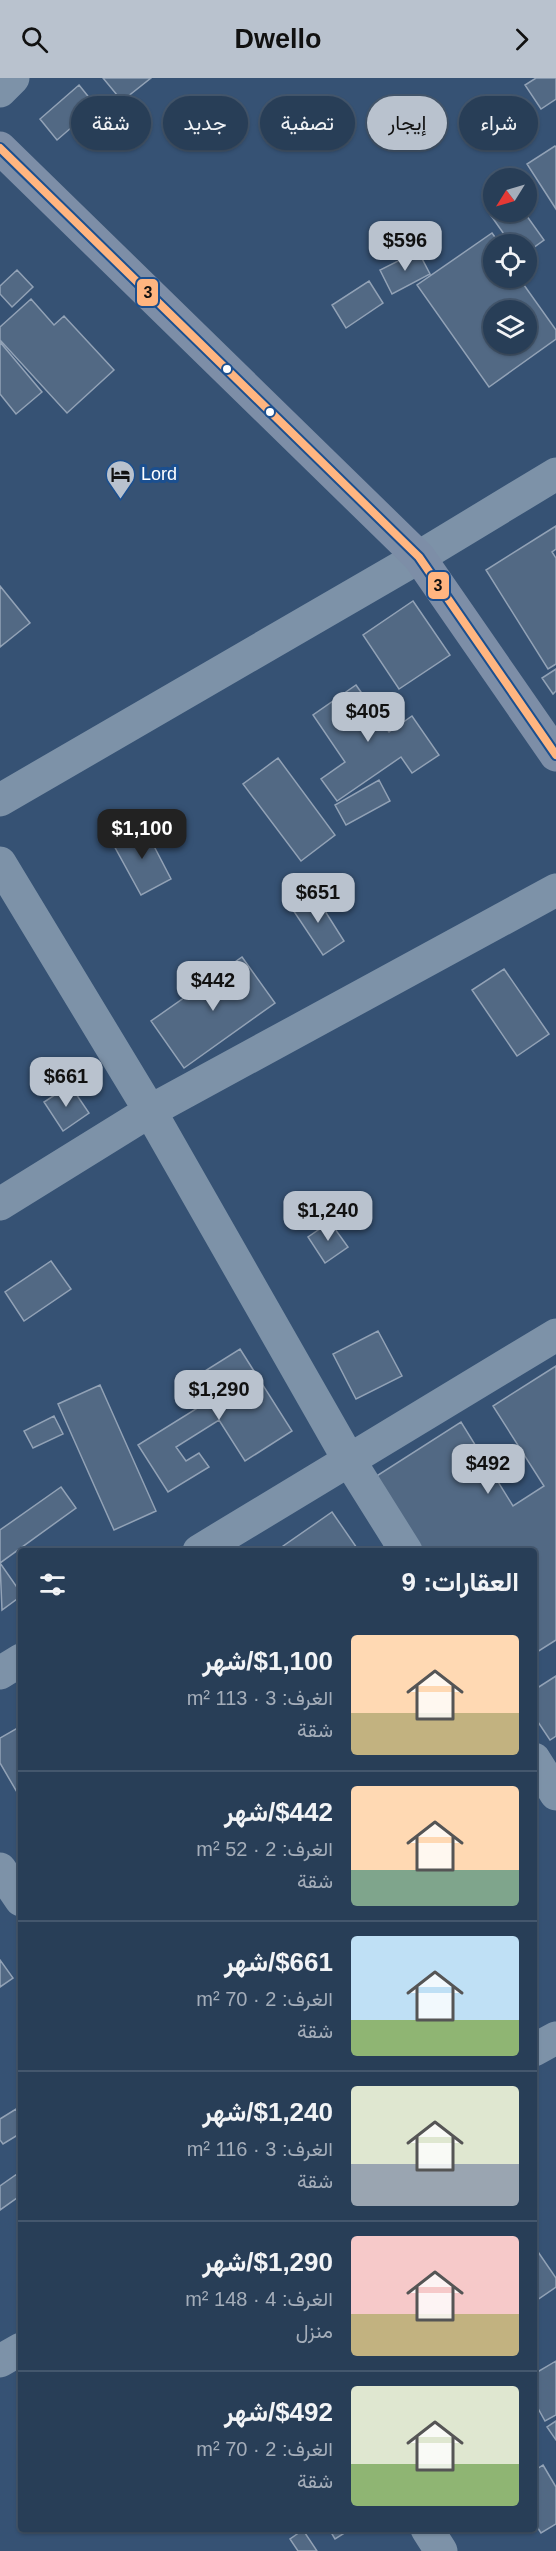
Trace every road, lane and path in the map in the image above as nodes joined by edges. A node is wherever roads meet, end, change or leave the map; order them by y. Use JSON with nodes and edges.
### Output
{"nodes":[{"id":1,"x":13,"y":78,"type":"edge"},
{"id":2,"x":0,"y":91,"type":"edge"},
{"id":3,"x":0,"y":148,"type":"edge"},
{"id":4,"x":556,"y":474,"type":"edge"},
{"id":5,"x":419,"y":557,"type":"junction"},
{"id":6,"x":556,"y":755,"type":"edge"},
{"id":7,"x":0,"y":800,"type":"edge"},
{"id":8,"x":0,"y":863,"type":"edge"},
{"id":9,"x":556,"y":890,"type":"edge"},
{"id":10,"x":150,"y":1111,"type":"junction"},
{"id":11,"x":0,"y":1204,"type":"edge"},
{"id":12,"x":556,"y":1335,"type":"edge"},
{"id":13,"x":349,"y":1460,"type":"junction"},
{"id":14,"x":205,"y":1548,"type":"edge"},
{"id":15,"x":404,"y":1548,"type":"edge"},
{"id":16,"x":18,"y":1662,"type":"edge"},
{"id":17,"x":0,"y":1673,"type":"edge"},
{"id":18,"x":537,"y":1764,"type":"edge"},
{"id":19,"x":556,"y":1794,"type":"edge"},
{"id":20,"x":0,"y":1869,"type":"edge"},
{"id":21,"x":18,"y":1896,"type":"edge"},
{"id":22,"x":556,"y":2038,"type":"edge"},
{"id":23,"x":537,"y":2048,"type":"edge"},
{"id":24,"x":18,"y":2351,"type":"edge"},
{"id":25,"x":0,"y":2361,"type":"edge"},
{"id":26,"x":429,"y":2532,"type":"edge"},
{"id":27,"x":441,"y":2551,"type":"edge"}],
"edges":[{"from":1,"to":2,"type":"street"},
{"from":3,"to":5,"type":"main road"},
{"from":4,"to":5,"type":"street"},
{"from":5,"to":6,"type":"main road"},
{"from":5,"to":7,"type":"street"},
{"from":8,"to":10,"type":"street"},
{"from":9,"to":10,"type":"street"},
{"from":10,"to":11,"type":"street"},
{"from":10,"to":13,"type":"street"},
{"from":12,"to":13,"type":"street"},
{"from":13,"to":14,"type":"street"},
{"from":13,"to":15,"type":"street"},
{"from":16,"to":17,"type":"street"},
{"from":18,"to":19,"type":"street"},
{"from":20,"to":21,"type":"street"},
{"from":22,"to":23,"type":"street"},
{"from":24,"to":25,"type":"street"},
{"from":26,"to":27,"type":"street"}]}
